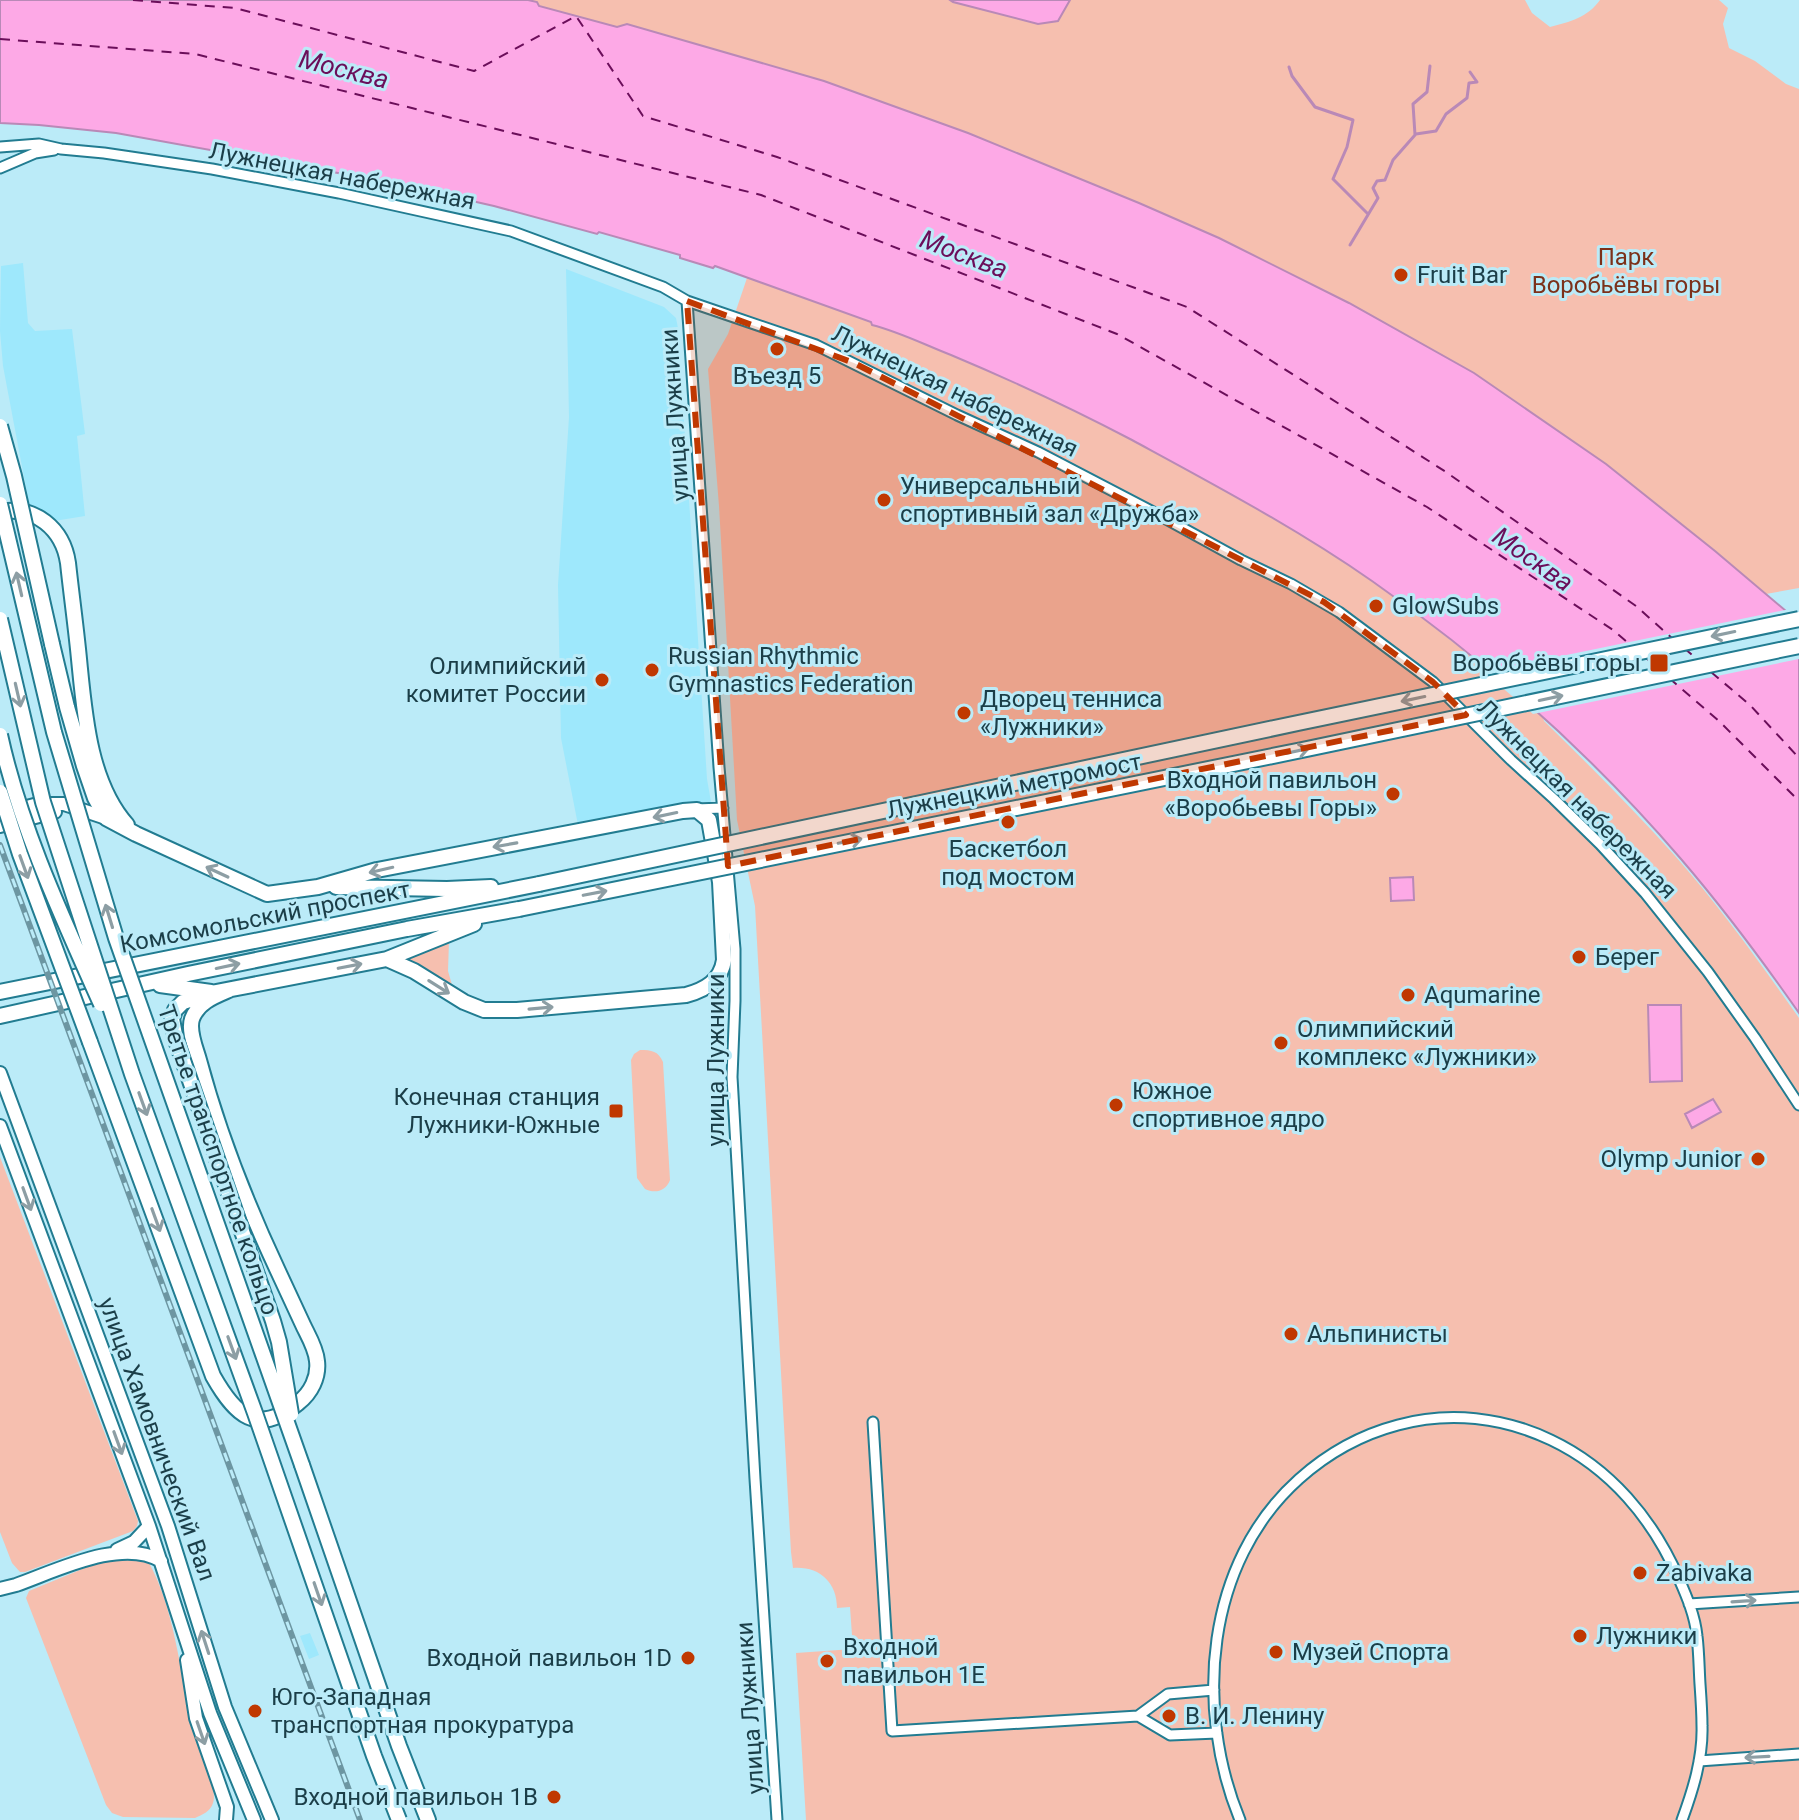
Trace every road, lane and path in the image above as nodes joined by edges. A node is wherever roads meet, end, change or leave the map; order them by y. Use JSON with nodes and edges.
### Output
{"nodes":[{"id":1,"x":0,"y":147,"type":"edge"},
{"id":2,"x":61,"y":149,"type":"junction"},
{"id":3,"x":0,"y":168,"type":"edge"},
{"id":4,"x":687,"y":301,"type":"junction"},
{"id":5,"x":0,"y":426,"type":"edge"},
{"id":6,"x":0,"y":504,"type":"edge"},
{"id":7,"x":0,"y":512,"type":"edge"},
{"id":8,"x":0,"y":619,"type":"edge"},
{"id":9,"x":1799,"y":619,"type":"edge"},
{"id":10,"x":1799,"y":646,"type":"edge"},
{"id":11,"x":0,"y":735,"type":"edge"},
{"id":12,"x":0,"y":792,"type":"edge"},
{"id":13,"x":723,"y":808,"type":"junction"},
{"id":14,"x":693,"y":809,"type":"junction"},
{"id":15,"x":86,"y":811,"type":"junction"},
{"id":16,"x":0,"y":814,"type":"edge"},
{"id":17,"x":106,"y":818,"type":"junction"},
{"id":18,"x":0,"y":826,"type":"edge"},
{"id":19,"x":136,"y":834,"type":"junction"},
{"id":20,"x":539,"y":884,"type":"junction"},
{"id":21,"x":318,"y":887,"type":"junction"},
{"id":22,"x":511,"y":910,"type":"junction"},
{"id":23,"x":387,"y":959,"type":"junction"},
{"id":24,"x":152,"y":983,"type":"junction"},
{"id":25,"x":222,"y":991,"type":"junction"},
{"id":26,"x":0,"y":992,"type":"edge"},
{"id":27,"x":0,"y":1016,"type":"edge"},
{"id":28,"x":0,"y":1073,"type":"edge"},
{"id":29,"x":132,"y":1074,"type":"junction"},
{"id":30,"x":1799,"y":1105,"type":"edge"},
{"id":31,"x":0,"y":1126,"type":"edge"},
{"id":32,"x":873,"y":1422,"type":"dead end"},
{"id":33,"x":302,"y":1465,"type":"junction"},
{"id":34,"x":163,"y":1513,"type":"junction"},
{"id":35,"x":151,"y":1530,"type":"junction"},
{"id":36,"x":116,"y":1553,"type":"junction"},
{"id":37,"x":161,"y":1561,"type":"junction"},
{"id":38,"x":0,"y":1589,"type":"edge"},
{"id":39,"x":1799,"y":1597,"type":"edge"},
{"id":40,"x":1689,"y":1604,"type":"junction"},
{"id":41,"x":183,"y":1629,"type":"junction"},
{"id":42,"x":1214,"y":1690,"type":"junction"},
{"id":43,"x":1138,"y":1716,"type":"junction"},
{"id":44,"x":1217,"y":1733,"type":"junction"},
{"id":45,"x":1799,"y":1754,"type":"edge"},
{"id":46,"x":1699,"y":1761,"type":"junction"},
{"id":47,"x":226,"y":1820,"type":"edge"},
{"id":48,"x":254,"y":1820,"type":"edge"},
{"id":49,"x":272,"y":1820,"type":"edge"},
{"id":50,"x":399,"y":1820,"type":"edge"},
{"id":51,"x":428,"y":1820,"type":"edge"},
{"id":52,"x":777,"y":1820,"type":"edge"},
{"id":53,"x":1240,"y":1820,"type":"edge"},
{"id":54,"x":1682,"y":1820,"type":"edge"}],
"edges":[{"from":1,"to":2,"type":"street","name":"Лужнецкая набережная"},
{"from":2,"to":3,"type":"street","name":"Лужнецкая набережная"},
{"from":2,"to":4,"type":"street","name":"Лужнецкая набережная"},
{"from":4,"to":13,"type":"street","name":"улица Лужники"},
{"from":4,"to":30,"type":"street","name":"Лужнецкая набережная"},
{"from":5,"to":17,"type":"main road","bridge":true},
{"from":33,"to":6,"type":"main road","name":"Третье транспортное кольцо","one_way":true,"bridge":true},
{"from":7,"to":19,"type":"main road"},
{"from":8,"to":29,"type":"main road","name":"Третье транспортное кольцо","one_way":true,"bridge":true},
{"from":9,"to":20,"type":"main road","name":"Лужнецкий метромост","one_way":true,"bridge":true},
{"from":22,"to":10,"type":"main road","name":"Лужнецкий метромост","one_way":true,"bridge":true},
{"from":11,"to":29,"type":"main road","bridge":true},
{"from":12,"to":25,"type":"main road","one_way":true,"bridge":true},
{"from":13,"to":14,"type":"street"},
{"from":13,"to":52,"type":"street","name":"улица Лужники"},
{"from":14,"to":21,"type":"main road","one_way":true},
{"from":23,"to":14,"type":"main road","one_way":true},
{"from":15,"to":16,"type":"main road"},
{"from":15,"to":17,"type":"main road"},
{"from":15,"to":18,"type":"main road"},
{"from":17,"to":19,"type":"main road"},
{"from":21,"to":19,"type":"main road","one_way":true},
{"from":20,"to":21,"type":"main road"},
{"from":20,"to":26,"type":"main road","name":"Комсомольский проспект"},
{"from":22,"to":23,"type":"main road"},
{"from":24,"to":22,"type":"main road","name":"Комсомольский проспект","one_way":true},
{"from":25,"to":23,"type":"main road","one_way":true},
{"from":24,"to":25,"type":"main road"},
{"from":24,"to":27,"type":"main road","name":"Комсомольский проспект"},
{"from":25,"to":33,"type":"main road","bridge":true},
{"from":28,"to":34,"type":"main road","name":"улица Хамовнический Вал"},
{"from":29,"to":50,"type":"main road","name":"Третье транспортное кольцо","one_way":true,"bridge":true},
{"from":31,"to":35,"type":"main road","name":"улица Хамовнический Вал","one_way":true},
{"from":32,"to":43,"type":"street"},
{"from":33,"to":51,"type":"main road","name":"Третье транспортное кольцо"},
{"from":34,"to":35,"type":"main road"},
{"from":49,"to":34,"type":"main road","name":"улица Хамовнический Вал","one_way":true},
{"from":35,"to":36,"type":"main road"},
{"from":35,"to":37,"type":"main road","name":"улица Хамовнический Вал"},
{"from":36,"to":37,"type":"main road"},
{"from":36,"to":38,"type":"main road"},
{"from":37,"to":41,"type":"main road","name":"улица Хамовнический Вал"},
{"from":40,"to":39,"type":"street","one_way":true},
{"from":40,"to":42,"type":"street"},
{"from":40,"to":46,"type":"street"},
{"from":41,"to":47,"type":"main road","one_way":true},
{"from":41,"to":48,"type":"main road","name":"улица Хамовнический Вал"},
{"from":42,"to":43,"type":"street"},
{"from":42,"to":44,"type":"street"},
{"from":43,"to":44,"type":"street"},
{"from":44,"to":53,"type":"street"},
{"from":45,"to":46,"type":"street","one_way":true},
{"from":46,"to":54,"type":"street"}]}
